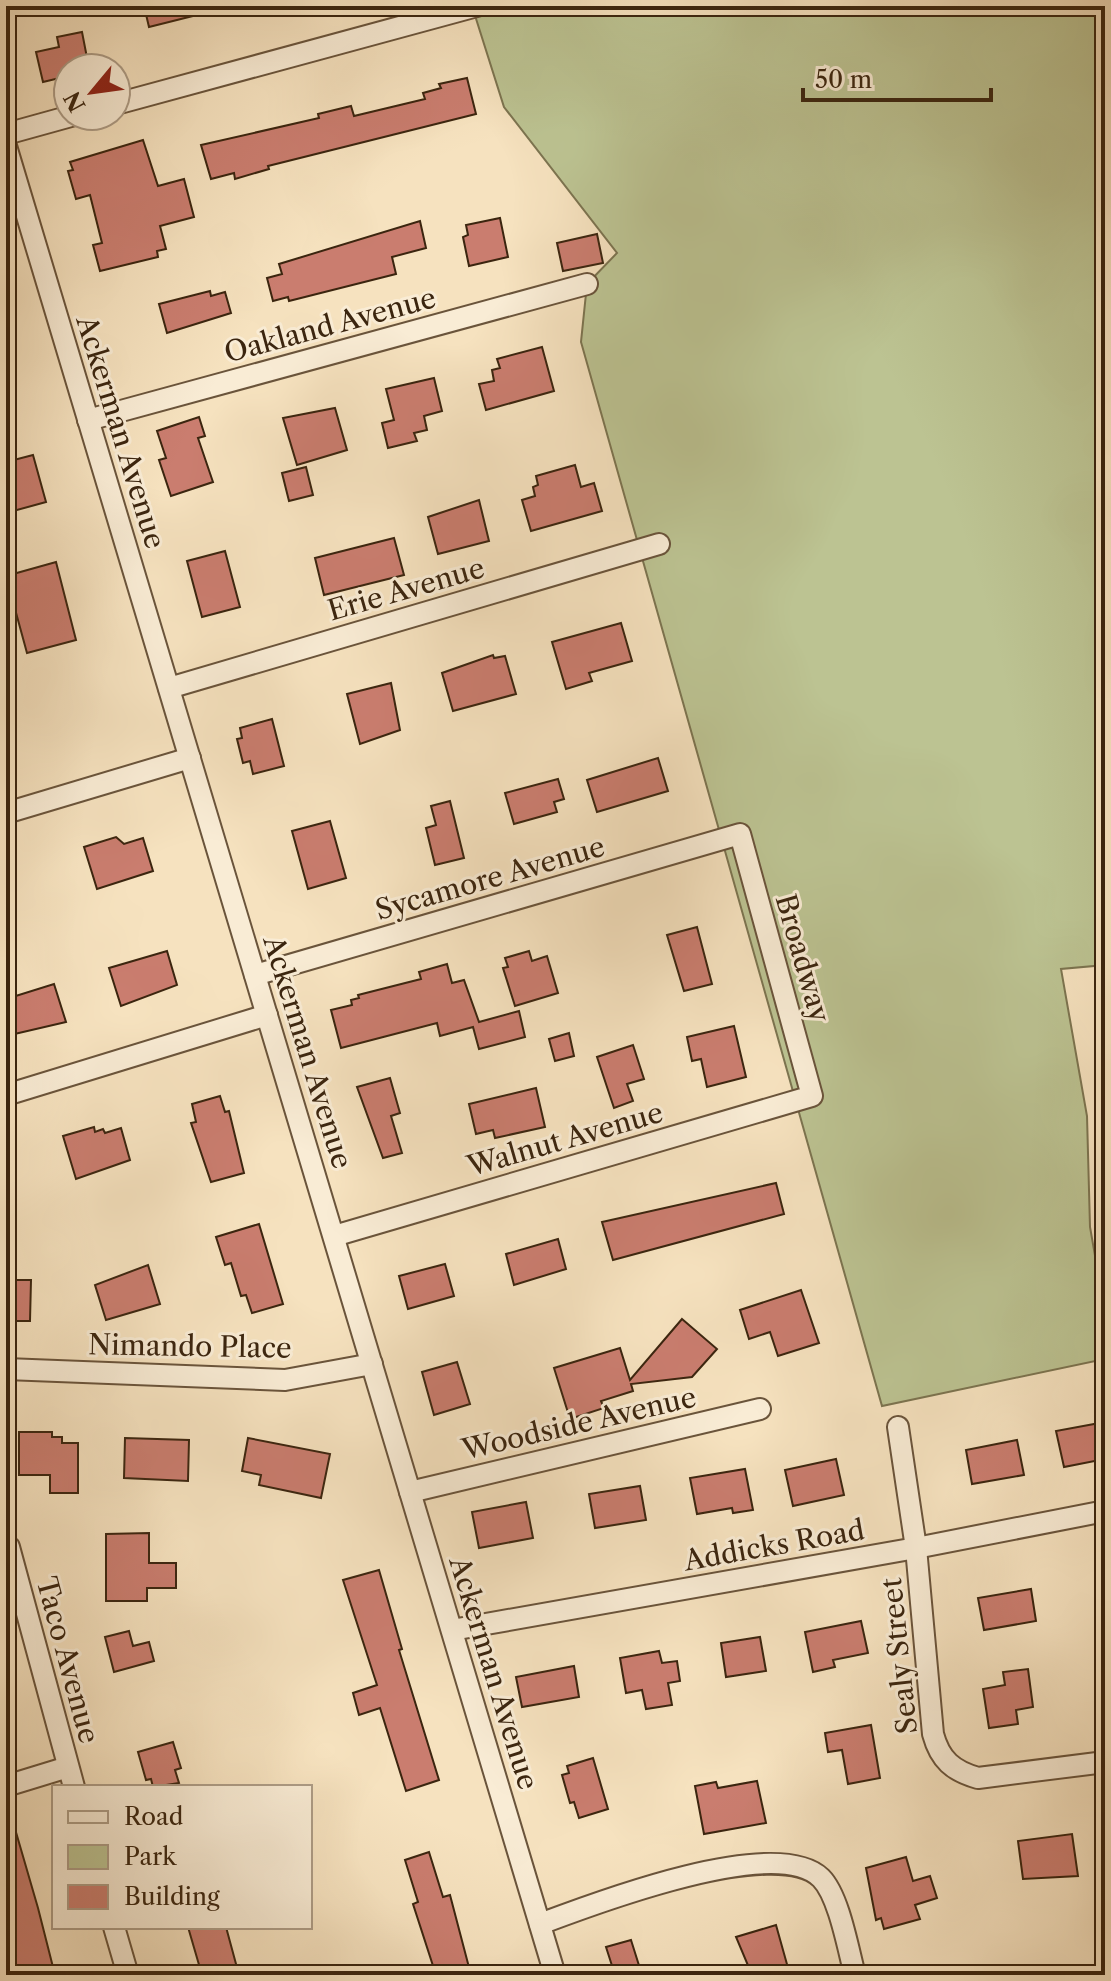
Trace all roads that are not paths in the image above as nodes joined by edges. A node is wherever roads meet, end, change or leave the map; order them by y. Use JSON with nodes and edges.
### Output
{"nodes":[{"id":1,"x":477,"y":6,"type":"edge"},
{"id":2,"x":132,"y":100,"type":"edge"},
{"id":3,"x":52,"y":121,"type":"edge"},
{"id":4,"x":6,"y":134,"type":"edge"},
{"id":5,"x":6,"y":146,"type":"edge"},
{"id":6,"x":587,"y":284,"type":"dead end"},
{"id":7,"x":88,"y":420,"type":"junction"},
{"id":8,"x":659,"y":544,"type":"dead end"},
{"id":9,"x":169,"y":688,"type":"junction"},
{"id":10,"x":190,"y":758,"type":"junction"},
{"id":11,"x":6,"y":813,"type":"edge"},
{"id":12,"x":740,"y":834,"type":"joint"},
{"id":13,"x":255,"y":975,"type":"junction"},
{"id":14,"x":267,"y":1015,"type":"junction"},
{"id":15,"x":6,"y":1095,"type":"edge"},
{"id":16,"x":812,"y":1096,"type":"joint"},
{"id":17,"x":334,"y":1236,"type":"junction"},
{"id":18,"x":372,"y":1364,"type":"junction"},
{"id":19,"x":6,"y":1369,"type":"edge"},
{"id":20,"x":760,"y":1409,"type":"dead end"},
{"id":21,"x":898,"y":1427,"type":"dead end"},
{"id":22,"x":410,"y":1492,"type":"junction"},
{"id":23,"x":1105,"y":1511,"type":"edge"},
{"id":24,"x":9,"y":1547,"type":"dead end"},
{"id":25,"x":916,"y":1548,"type":"junction"},
{"id":26,"x":452,"y":1630,"type":"junction"},
{"id":27,"x":1105,"y":1762,"type":"edge"},
{"id":28,"x":68,"y":1767,"type":"junction"},
{"id":29,"x":73,"y":1785,"type":"edge"},
{"id":30,"x":6,"y":1786,"type":"edge"},
{"id":31,"x":540,"y":1924,"type":"junction"},
{"id":32,"x":115,"y":1929,"type":"edge"},
{"id":33,"x":128,"y":1975,"type":"edge"},
{"id":34,"x":555,"y":1975,"type":"edge"},
{"id":35,"x":855,"y":1975,"type":"edge"}],
"edges":[{"from":1,"to":2,"type":"street"},
{"from":3,"to":4,"type":"street"},
{"from":5,"to":7,"type":"street","name":"Ackerman Avenue"},
{"from":6,"to":7,"type":"street","name":"Oakland Avenue"},
{"from":7,"to":9,"type":"street","name":"Ackerman Avenue"},
{"from":8,"to":9,"type":"street","name":"Erie Avenue"},
{"from":9,"to":10,"type":"street","name":"Ackerman Avenue"},
{"from":10,"to":11,"type":"street"},
{"from":10,"to":13,"type":"street","name":"Ackerman Avenue"},
{"from":12,"to":13,"type":"street","name":"Sycamore Avenue"},
{"from":12,"to":16,"type":"street","name":"Broadway"},
{"from":13,"to":14,"type":"street","name":"Ackerman Avenue"},
{"from":14,"to":15,"type":"street"},
{"from":14,"to":17,"type":"street","name":"Ackerman Avenue"},
{"from":16,"to":17,"type":"street","name":"Walnut Avenue"},
{"from":17,"to":18,"type":"street","name":"Ackerman Avenue"},
{"from":18,"to":19,"type":"street","name":"Nimando Place"},
{"from":18,"to":22,"type":"street","name":"Ackerman Avenue"},
{"from":20,"to":22,"type":"street","name":"Woodside Avenue"},
{"from":21,"to":25,"type":"street","name":"Sealy Street"},
{"from":22,"to":26,"type":"street","name":"Ackerman Avenue"},
{"from":23,"to":25,"type":"street","name":"Addicks Road"},
{"from":24,"to":28,"type":"street","name":"Taco Avenue"},
{"from":25,"to":26,"type":"street","name":"Addicks Road"},
{"from":25,"to":27,"type":"street","name":"Sealy Street"},
{"from":26,"to":31,"type":"street","name":"Ackerman Avenue"},
{"from":28,"to":29,"type":"street","name":"Taco Avenue"},
{"from":28,"to":30,"type":"street"},
{"from":31,"to":34,"type":"street","name":"Ackerman Avenue"},
{"from":31,"to":35,"type":"street"},
{"from":32,"to":33,"type":"street"}]}
